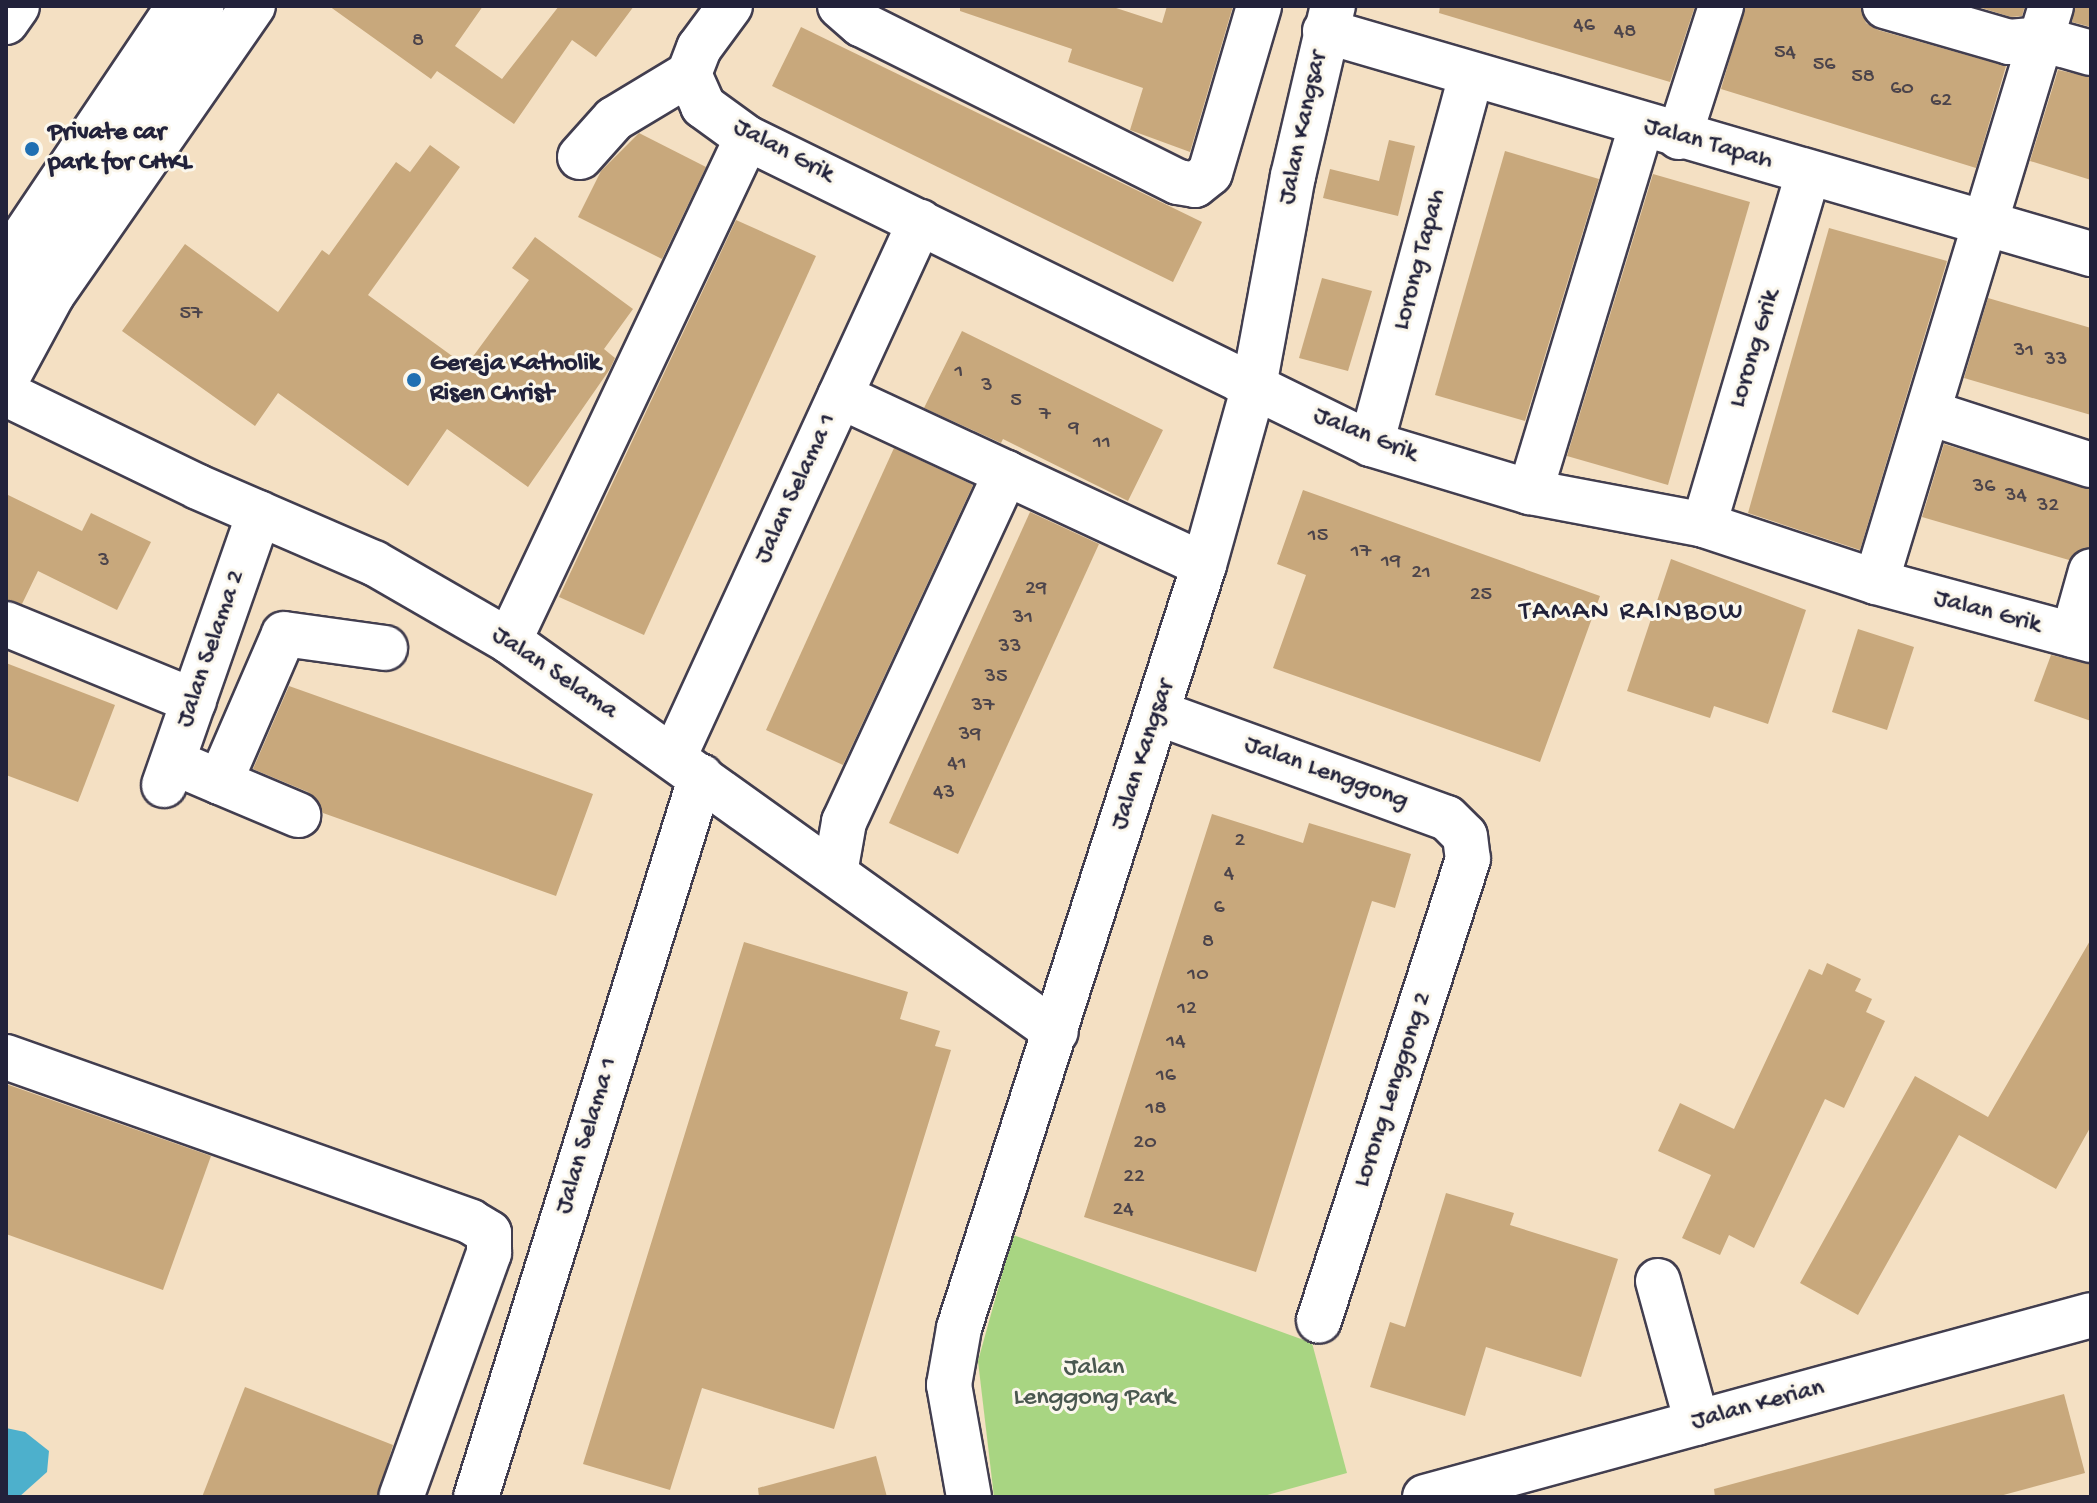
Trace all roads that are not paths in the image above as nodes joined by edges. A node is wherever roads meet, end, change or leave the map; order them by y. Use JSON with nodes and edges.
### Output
{"nodes":[{"id":1,"x":17,"y":6,"type":"edge"},
{"id":2,"x":179,"y":6,"type":"edge"},
{"id":3,"x":202,"y":6,"type":"edge"},
{"id":4,"x":253,"y":6,"type":"edge"},
{"id":5,"x":730,"y":6,"type":"edge"},
{"id":6,"x":840,"y":6,"type":"edge"},
{"id":7,"x":1259,"y":6,"type":"edge"},
{"id":8,"x":1721,"y":6,"type":"edge"},
{"id":9,"x":1885,"y":6,"type":"edge"},
{"id":10,"x":1329,"y":19,"type":"edge"},
{"id":11,"x":6,"y":22,"type":"edge"},
{"id":12,"x":2046,"y":22,"type":"edge"},
{"id":13,"x":2091,"y":53,"type":"edge"},
{"id":14,"x":1471,"y":76,"type":"junction"},
{"id":15,"x":692,"y":84,"type":"junction"},
{"id":16,"x":1660,"y":132,"type":"junction"},
{"id":17,"x":747,"y":138,"type":"junction"},
{"id":18,"x":580,"y":157,"type":"dead end"},
{"id":19,"x":1808,"y":174,"type":"junction"},
{"id":20,"x":920,"y":222,"type":"junction"},
{"id":21,"x":1985,"y":222,"type":"junction"},
{"id":22,"x":2091,"y":254,"type":"edge"},
{"id":23,"x":6,"y":263,"type":"edge"},
{"id":24,"x":6,"y":312,"type":"edge"},
{"id":25,"x":6,"y":380,"type":"edge"},
{"id":26,"x":1254,"y":386,"type":"junction"},
{"id":27,"x":6,"y":394,"type":"edge"},
{"id":28,"x":840,"y":396,"type":"junction"},
{"id":29,"x":1930,"y":413,"type":"junction"},
{"id":30,"x":1371,"y":444,"type":"junction"},
{"id":31,"x":2091,"y":465,"type":"edge"},
{"id":32,"x":1006,"y":473,"type":"junction"},
{"id":33,"x":1530,"y":492,"type":"junction"},
{"id":34,"x":259,"y":513,"type":"junction"},
{"id":35,"x":1704,"y":525,"type":"junction"},
{"id":36,"x":1204,"y":565,"type":"junction"},
{"id":37,"x":2091,"y":571,"type":"edge"},
{"id":38,"x":1876,"y":582,"type":"junction"},
{"id":39,"x":6,"y":624,"type":"edge"},
{"id":40,"x":2082,"y":637,"type":"edge"},
{"id":41,"x":509,"y":641,"type":"junction"},
{"id":42,"x":385,"y":648,"type":"dead end"},
{"id":43,"x":194,"y":701,"type":"junction"},
{"id":44,"x":1158,"y":713,"type":"junction"},
{"id":45,"x":687,"y":766,"type":"junction"},
{"id":46,"x":220,"y":782,"type":"junction"},
{"id":47,"x":298,"y":815,"type":"dead end"},
{"id":48,"x":1468,"y":859,"type":"joint"},
{"id":49,"x":835,"y":873,"type":"junction"},
{"id":50,"x":1056,"y":1032,"type":"junction"},
{"id":51,"x":6,"y":1057,"type":"edge"},
{"id":52,"x":1658,"y":1281,"type":"dead end"},
{"id":53,"x":2091,"y":1315,"type":"edge"},
{"id":54,"x":1319,"y":1321,"type":"dead end"},
{"id":55,"x":1697,"y":1423,"type":"junction"},
{"id":56,"x":401,"y":1497,"type":"edge"},
{"id":57,"x":476,"y":1497,"type":"edge"},
{"id":58,"x":969,"y":1497,"type":"edge"},
{"id":59,"x":1425,"y":1497,"type":"edge"}],
"edges":[{"from":1,"to":11,"type":"main road"},
{"from":2,"to":23,"type":"main road"},
{"from":3,"to":24,"type":"main road"},
{"from":4,"to":25,"type":"main road"},
{"from":5,"to":15,"type":"main road"},
{"from":6,"to":7,"type":"main road"},
{"from":8,"to":16,"type":"main road"},
{"from":9,"to":12,"type":"main road"},
{"from":10,"to":14,"type":"main road","name":"Jalan Tapah"},
{"from":10,"to":26,"type":"main road","name":"Jalan Kangsar"},
{"from":12,"to":13,"type":"main road"},
{"from":12,"to":21,"type":"main road"},
{"from":14,"to":16,"type":"main road","name":"Jalan Tapah"},
{"from":14,"to":30,"type":"main road","name":"Lorong Tapah"},
{"from":15,"to":17,"type":"main road","name":"Jalan Grik"},
{"from":15,"to":18,"type":"main road"},
{"from":16,"to":19,"type":"main road","name":"Jalan Tapah"},
{"from":16,"to":33,"type":"main road"},
{"from":17,"to":20,"type":"main road","name":"Jalan Grik"},
{"from":17,"to":41,"type":"main road"},
{"from":19,"to":21,"type":"main road","name":"Jalan Tapah"},
{"from":19,"to":35,"type":"main road","name":"Lorong Grik"},
{"from":20,"to":26,"type":"main road","name":"Jalan Grik"},
{"from":20,"to":28,"type":"main road","name":"Jalan Selama 1"},
{"from":21,"to":22,"type":"main road","name":"Jalan Tapah"},
{"from":21,"to":29,"type":"main road"},
{"from":26,"to":30,"type":"main road","name":"Jalan Grik"},
{"from":26,"to":36,"type":"main road","name":"Jalan Kangsar"},
{"from":27,"to":34,"type":"main road","name":"Jalan Selama"},
{"from":28,"to":32,"type":"main road"},
{"from":28,"to":45,"type":"main road","name":"Jalan Selama 1"},
{"from":29,"to":31,"type":"main road"},
{"from":29,"to":38,"type":"main road"},
{"from":30,"to":33,"type":"main road","name":"Jalan Grik"},
{"from":32,"to":36,"type":"main road"},
{"from":32,"to":49,"type":"main road"},
{"from":33,"to":35,"type":"main road","name":"Jalan Grik"},
{"from":34,"to":41,"type":"main road","name":"Jalan Selama"},
{"from":34,"to":43,"type":"main road","name":"Jalan Selama 2"},
{"from":35,"to":38,"type":"main road","name":"Jalan Grik"},
{"from":36,"to":44,"type":"main road","name":"Jalan Kangsar"},
{"from":37,"to":40,"type":"main road"},
{"from":38,"to":40,"type":"main road","name":"Jalan Grik"},
{"from":39,"to":43,"type":"main road"},
{"from":41,"to":45,"type":"main road","name":"Jalan Selama"},
{"from":42,"to":46,"type":"main road"},
{"from":43,"to":46,"type":"main road","name":"Jalan Selama 2"},
{"from":44,"to":48,"type":"main road","name":"Jalan Lenggong"},
{"from":44,"to":50,"type":"main road","name":"Jalan Kangsar"},
{"from":45,"to":49,"type":"main road","name":"Jalan Selama"},
{"from":45,"to":57,"type":"main road","name":"Jalan Selama 1"},
{"from":46,"to":47,"type":"main road"},
{"from":48,"to":54,"type":"main road","name":"Lorong Lenggong 2"},
{"from":49,"to":50,"type":"main road","name":"Jalan Selama"},
{"from":50,"to":58,"type":"main road","name":"Jalan Kangsar"},
{"from":51,"to":56,"type":"main road"},
{"from":52,"to":55,"type":"main road"},
{"from":53,"to":55,"type":"main road","name":"Jalan Kerian"},
{"from":55,"to":59,"type":"main road","name":"Jalan Kerian"}]}
